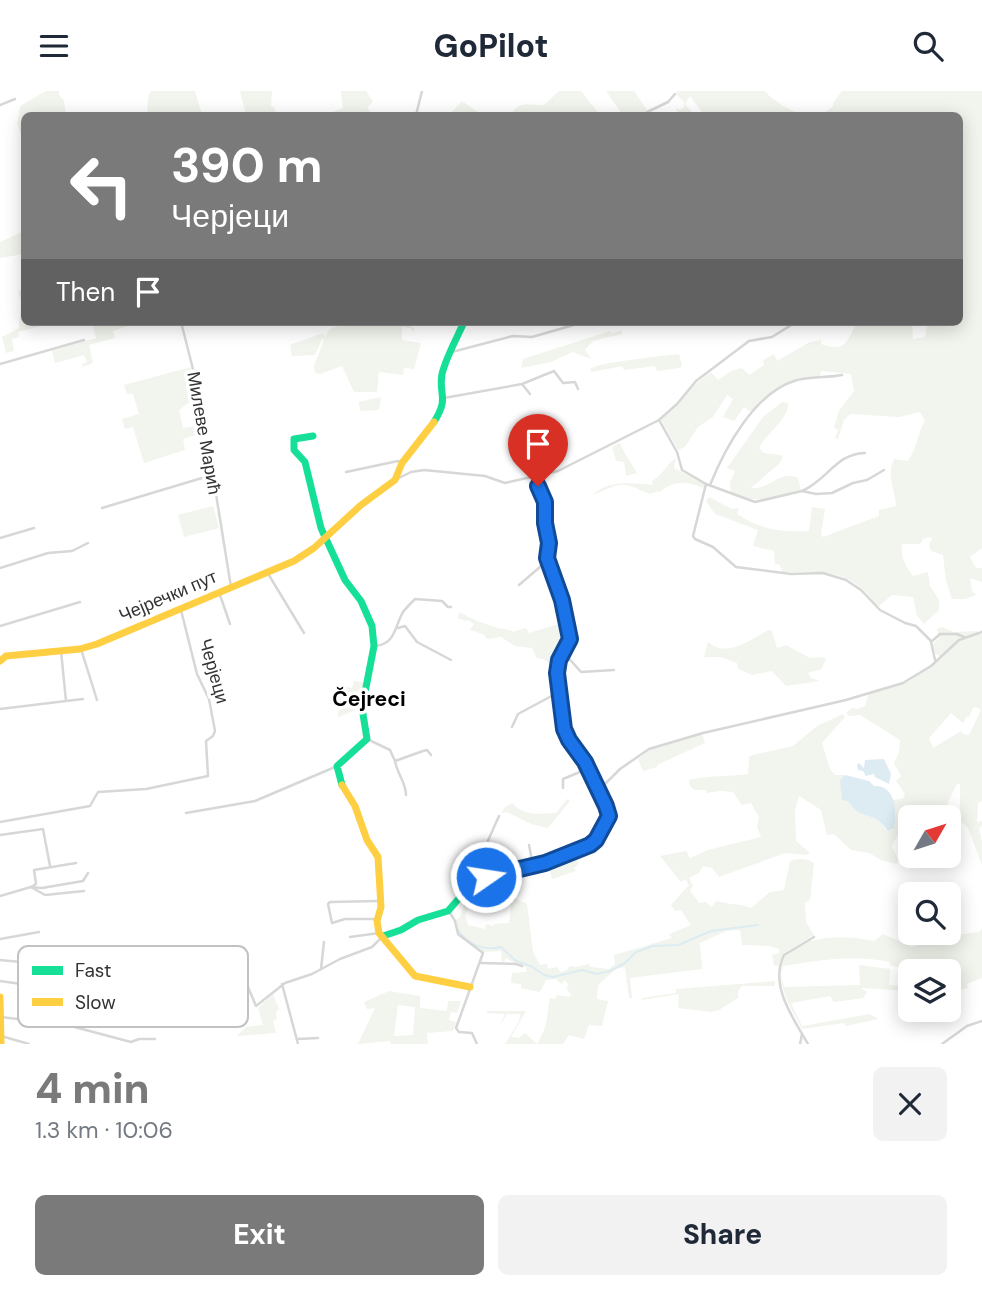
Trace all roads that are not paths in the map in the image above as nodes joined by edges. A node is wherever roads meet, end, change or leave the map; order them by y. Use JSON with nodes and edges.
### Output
{"nodes":[{"id":1,"x":422,"y":91,"type":"edge"},
{"id":2,"x":675,"y":94,"type":"dead end"},
{"id":3,"x":15,"y":99,"type":"dead end"},
{"id":4,"x":0,"y":105,"type":"edge"},
{"id":5,"x":417,"y":112,"type":"edge"},
{"id":6,"x":647,"y":112,"type":"edge"},
{"id":7,"x":182,"y":326,"type":"edge"},
{"id":8,"x":462,"y":326,"type":"edge"},
{"id":9,"x":570,"y":326,"type":"edge"},
{"id":10,"x":790,"y":326,"type":"edge"},
{"id":11,"x":84,"y":340,"type":"dead end"},
{"id":12,"x":452,"y":352,"type":"junction"},
{"id":13,"x":0,"y":365,"type":"edge"},
{"id":14,"x":842,"y":375,"type":"dead end"},
{"id":15,"x":522,"y":384,"type":"junction"},
{"id":16,"x":578,"y":390,"type":"dead end"},
{"id":17,"x":530,"y":394,"type":"dead end"},
{"id":18,"x":444,"y":398,"type":"junction"},
{"id":19,"x":659,"y":420,"type":"junction"},
{"id":20,"x":313,"y":436,"type":"dead end"},
{"id":21,"x":865,"y":453,"type":"dead end"},
{"id":22,"x":402,"y":463,"type":"junction"},
{"id":23,"x":884,"y":470,"type":"dead end"},
{"id":24,"x":346,"y":472,"type":"dead end"},
{"id":25,"x":212,"y":475,"type":"junction"},
{"id":26,"x":534,"y":478,"type":"junction"},
{"id":27,"x":395,"y":480,"type":"junction"},
{"id":28,"x":708,"y":484,"type":"junction"},
{"id":29,"x":802,"y":491,"type":"junction"},
{"id":30,"x":102,"y":508,"type":"dead end"},
{"id":31,"x":34,"y":528,"type":"dead end"},
{"id":32,"x":326,"y":537,"type":"junction"},
{"id":33,"x":0,"y":538,"type":"edge"},
{"id":34,"x":88,"y":543,"type":"dead end"},
{"id":35,"x":549,"y":547,"type":"junction"},
{"id":36,"x":0,"y":568,"type":"edge"},
{"id":37,"x":267,"y":572,"type":"junction"},
{"id":38,"x":519,"y":585,"type":"dead end"},
{"id":39,"x":231,"y":587,"type":"junction"},
{"id":40,"x":219,"y":592,"type":"junction"},
{"id":41,"x":80,"y":602,"type":"dead end"},
{"id":42,"x":451,"y":607,"type":"dead end"},
{"id":43,"x":180,"y":608,"type":"junction"},
{"id":44,"x":230,"y":624,"type":"dead end"},
{"id":45,"x":0,"y":626,"type":"edge"},
{"id":46,"x":398,"y":628,"type":"junction"},
{"id":47,"x":304,"y":632,"type":"dead end"},
{"id":48,"x":982,"y":632,"type":"edge"},
{"id":49,"x":964,"y":637,"type":"junction"},
{"id":50,"x":931,"y":641,"type":"junction"},
{"id":51,"x":374,"y":646,"type":"junction"},
{"id":52,"x":81,"y":649,"type":"junction"},
{"id":53,"x":61,"y":651,"type":"junction"},
{"id":54,"x":564,"y":652,"type":"junction"},
{"id":55,"x":937,"y":658,"type":"junction"},
{"id":56,"x":451,"y":660,"type":"dead end"},
{"id":57,"x":0,"y":661,"type":"edge"},
{"id":58,"x":614,"y":670,"type":"dead end"},
{"id":59,"x":559,"y":692,"type":"junction"},
{"id":60,"x":83,"y":699,"type":"dead end"},
{"id":61,"x":97,"y":700,"type":"dead end"},
{"id":62,"x":66,"y":701,"type":"junction"},
{"id":63,"x":0,"y":709,"type":"edge"},
{"id":64,"x":512,"y":727,"type":"dead end"},
{"id":65,"x":368,"y":740,"type":"junction"},
{"id":66,"x":431,"y":755,"type":"dead end"},
{"id":67,"x":396,"y":761,"type":"junction"},
{"id":68,"x":337,"y":767,"type":"junction"},
{"id":69,"x":587,"y":769,"type":"junction"},
{"id":70,"x":563,"y":788,"type":"dead end"},
{"id":71,"x":598,"y":792,"type":"junction"},
{"id":72,"x":406,"y":795,"type":"dead end"},
{"id":73,"x":186,"y":813,"type":"dead end"},
{"id":74,"x":499,"y":816,"type":"dead end"},
{"id":75,"x":0,"y":822,"type":"edge"},
{"id":76,"x":0,"y":835,"type":"edge"},
{"id":77,"x":528,"y":845,"type":"dead end"},
{"id":78,"x":76,"y":863,"type":"dead end"},
{"id":79,"x":50,"y":866,"type":"junction"},
{"id":80,"x":533,"y":866,"type":"junction"},
{"id":81,"x":88,"y":873,"type":"dead end"},
{"id":82,"x":486,"y":877,"type":"junction"},
{"id":83,"x":31,"y":887,"type":"junction"},
{"id":84,"x":84,"y":891,"type":"dead end"},
{"id":85,"x":0,"y":895,"type":"edge"},
{"id":86,"x":381,"y":901,"type":"junction"},
{"id":87,"x":448,"y":911,"type":"junction"},
{"id":88,"x":378,"y":919,"type":"junction"},
{"id":89,"x":39,"y":932,"type":"dead end"},
{"id":90,"x":381,"y":934,"type":"junction"},
{"id":91,"x":350,"y":937,"type":"dead end"},
{"id":92,"x":814,"y":937,"type":"dead end"},
{"id":93,"x":0,"y":939,"type":"edge"},
{"id":94,"x":324,"y":942,"type":"dead end"},
{"id":95,"x":0,"y":960,"type":"edge"},
{"id":96,"x":18,"y":962,"type":"edge"},
{"id":97,"x":481,"y":963,"type":"junction"},
{"id":98,"x":522,"y":966,"type":"dead end"},
{"id":99,"x":321,"y":969,"type":"junction"},
{"id":100,"x":0,"y":981,"type":"edge"},
{"id":101,"x":18,"y":984,"type":"edge"},
{"id":102,"x":282,"y":984,"type":"junction"},
{"id":103,"x":248,"y":987,"type":"edge"},
{"id":104,"x":470,"y":987,"type":"junction"},
{"id":105,"x":0,"y":997,"type":"edge"},
{"id":106,"x":1,"y":1017,"type":"edge"},
{"id":107,"x":982,"y":1021,"type":"edge"},
{"id":108,"x":75,"y":1027,"type":"edge"},
{"id":109,"x":802,"y":1033,"type":"junction"},
{"id":110,"x":318,"y":1038,"type":"dead end"},
{"id":111,"x":155,"y":1039,"type":"dead end"},
{"id":112,"x":298,"y":1039,"type":"junction"},
{"id":113,"x":1,"y":1040,"type":"edge"},
{"id":114,"x":29,"y":1044,"type":"edge"},
{"id":115,"x":298,"y":1044,"type":"edge"},
{"id":116,"x":477,"y":1044,"type":"edge"},
{"id":117,"x":800,"y":1044,"type":"edge"},
{"id":118,"x":808,"y":1044,"type":"edge"},
{"id":119,"x":942,"y":1044,"type":"edge"}],
"edges":[{"from":1,"to":5,"type":"street"},
{"from":2,"to":6,"type":"street"},
{"from":3,"to":4,"type":"street"},
{"from":7,"to":25,"type":"street","name":"Милеве Мaрић"},
{"from":8,"to":12,"type":"street"},
{"from":9,"to":12,"type":"street"},
{"from":10,"to":19,"type":"street"},
{"from":11,"to":13,"type":"street"},
{"from":12,"to":18,"type":"street"},
{"from":14,"to":28,"type":"street"},
{"from":15,"to":16,"type":"street"},
{"from":15,"to":17,"type":"street"},
{"from":15,"to":18,"type":"street"},
{"from":18,"to":22,"type":"street"},
{"from":19,"to":26,"type":"street"},
{"from":19,"to":28,"type":"street"},
{"from":20,"to":32,"type":"street"},
{"from":21,"to":29,"type":"street"},
{"from":22,"to":24,"type":"street"},
{"from":22,"to":27,"type":"street"},
{"from":23,"to":29,"type":"street"},
{"from":25,"to":30,"type":"street"},
{"from":25,"to":39,"type":"street","name":"Милеве Мaрић"},
{"from":26,"to":27,"type":"street"},
{"from":26,"to":35,"type":"street"},
{"from":27,"to":32,"type":"street","name":"Чејречки пут"},
{"from":28,"to":29,"type":"street"},
{"from":28,"to":50,"type":"street"},
{"from":31,"to":33,"type":"street"},
{"from":32,"to":37,"type":"street","name":"Чејречки пут"},
{"from":32,"to":51,"type":"street"},
{"from":34,"to":36,"type":"street"},
{"from":35,"to":38,"type":"street"},
{"from":35,"to":54,"type":"street"},
{"from":37,"to":39,"type":"street","name":"Чејречки пут"},
{"from":37,"to":47,"type":"street"},
{"from":39,"to":40,"type":"street","name":"Чејречки пут"},
{"from":40,"to":43,"type":"street","name":"Чејречки пут"},
{"from":40,"to":44,"type":"street"},
{"from":41,"to":45,"type":"street"},
{"from":42,"to":46,"type":"street"},
{"from":43,"to":52,"type":"street","name":"Чејречки пут"},
{"from":43,"to":75,"type":"street","name":"Черјеци"},
{"from":46,"to":51,"type":"street"},
{"from":46,"to":56,"type":"street"},
{"from":48,"to":49,"type":"street"},
{"from":49,"to":50,"type":"street"},
{"from":49,"to":55,"type":"street"},
{"from":50,"to":55,"type":"street"},
{"from":51,"to":65,"type":"street"},
{"from":52,"to":53,"type":"street","name":"Чејречки пут"},
{"from":52,"to":61,"type":"street"},
{"from":53,"to":57,"type":"street","name":"Чејречки пут"},
{"from":53,"to":62,"type":"street"},
{"from":54,"to":58,"type":"street"},
{"from":54,"to":59,"type":"street"},
{"from":55,"to":71,"type":"street"},
{"from":59,"to":64,"type":"street"},
{"from":59,"to":69,"type":"street"},
{"from":60,"to":62,"type":"street"},
{"from":62,"to":63,"type":"street"},
{"from":65,"to":67,"type":"street"},
{"from":65,"to":68,"type":"street"},
{"from":66,"to":67,"type":"street"},
{"from":67,"to":72,"type":"street"},
{"from":68,"to":73,"type":"street"},
{"from":68,"to":86,"type":"street"},
{"from":69,"to":70,"type":"street"},
{"from":69,"to":71,"type":"street"},
{"from":71,"to":80,"type":"street"},
{"from":74,"to":82,"type":"street"},
{"from":76,"to":79,"type":"street"},
{"from":77,"to":80,"type":"street"},
{"from":78,"to":79,"type":"street"},
{"from":79,"to":83,"type":"street"},
{"from":80,"to":82,"type":"street"},
{"from":81,"to":83,"type":"street"},
{"from":82,"to":87,"type":"street"},
{"from":83,"to":84,"type":"street"},
{"from":83,"to":85,"type":"street"},
{"from":86,"to":88,"type":"street"},
{"from":86,"to":88,"type":"street"},
{"from":87,"to":90,"type":"street"},
{"from":87,"to":97,"type":"street"},
{"from":88,"to":90,"type":"street"},
{"from":89,"to":93,"type":"street"},
{"from":90,"to":91,"type":"street"},
{"from":90,"to":99,"type":"street"},
{"from":90,"to":104,"type":"street"},
{"from":92,"to":109,"type":"street"},
{"from":94,"to":99,"type":"street"},
{"from":95,"to":96,"type":"street"},
{"from":97,"to":98,"type":"street"},
{"from":97,"to":104,"type":"street"},
{"from":99,"to":102,"type":"street"},
{"from":100,"to":101,"type":"street"},
{"from":102,"to":103,"type":"street"},
{"from":102,"to":112,"type":"street"},
{"from":104,"to":116,"type":"street"},
{"from":105,"to":106,"type":"street"},
{"from":106,"to":113,"type":"street"},
{"from":107,"to":119,"type":"street"},
{"from":108,"to":111,"type":"street"},
{"from":109,"to":117,"type":"street"},
{"from":109,"to":118,"type":"street"},
{"from":110,"to":112,"type":"street"},
{"from":112,"to":115,"type":"street"},
{"from":113,"to":114,"type":"street"}]}
